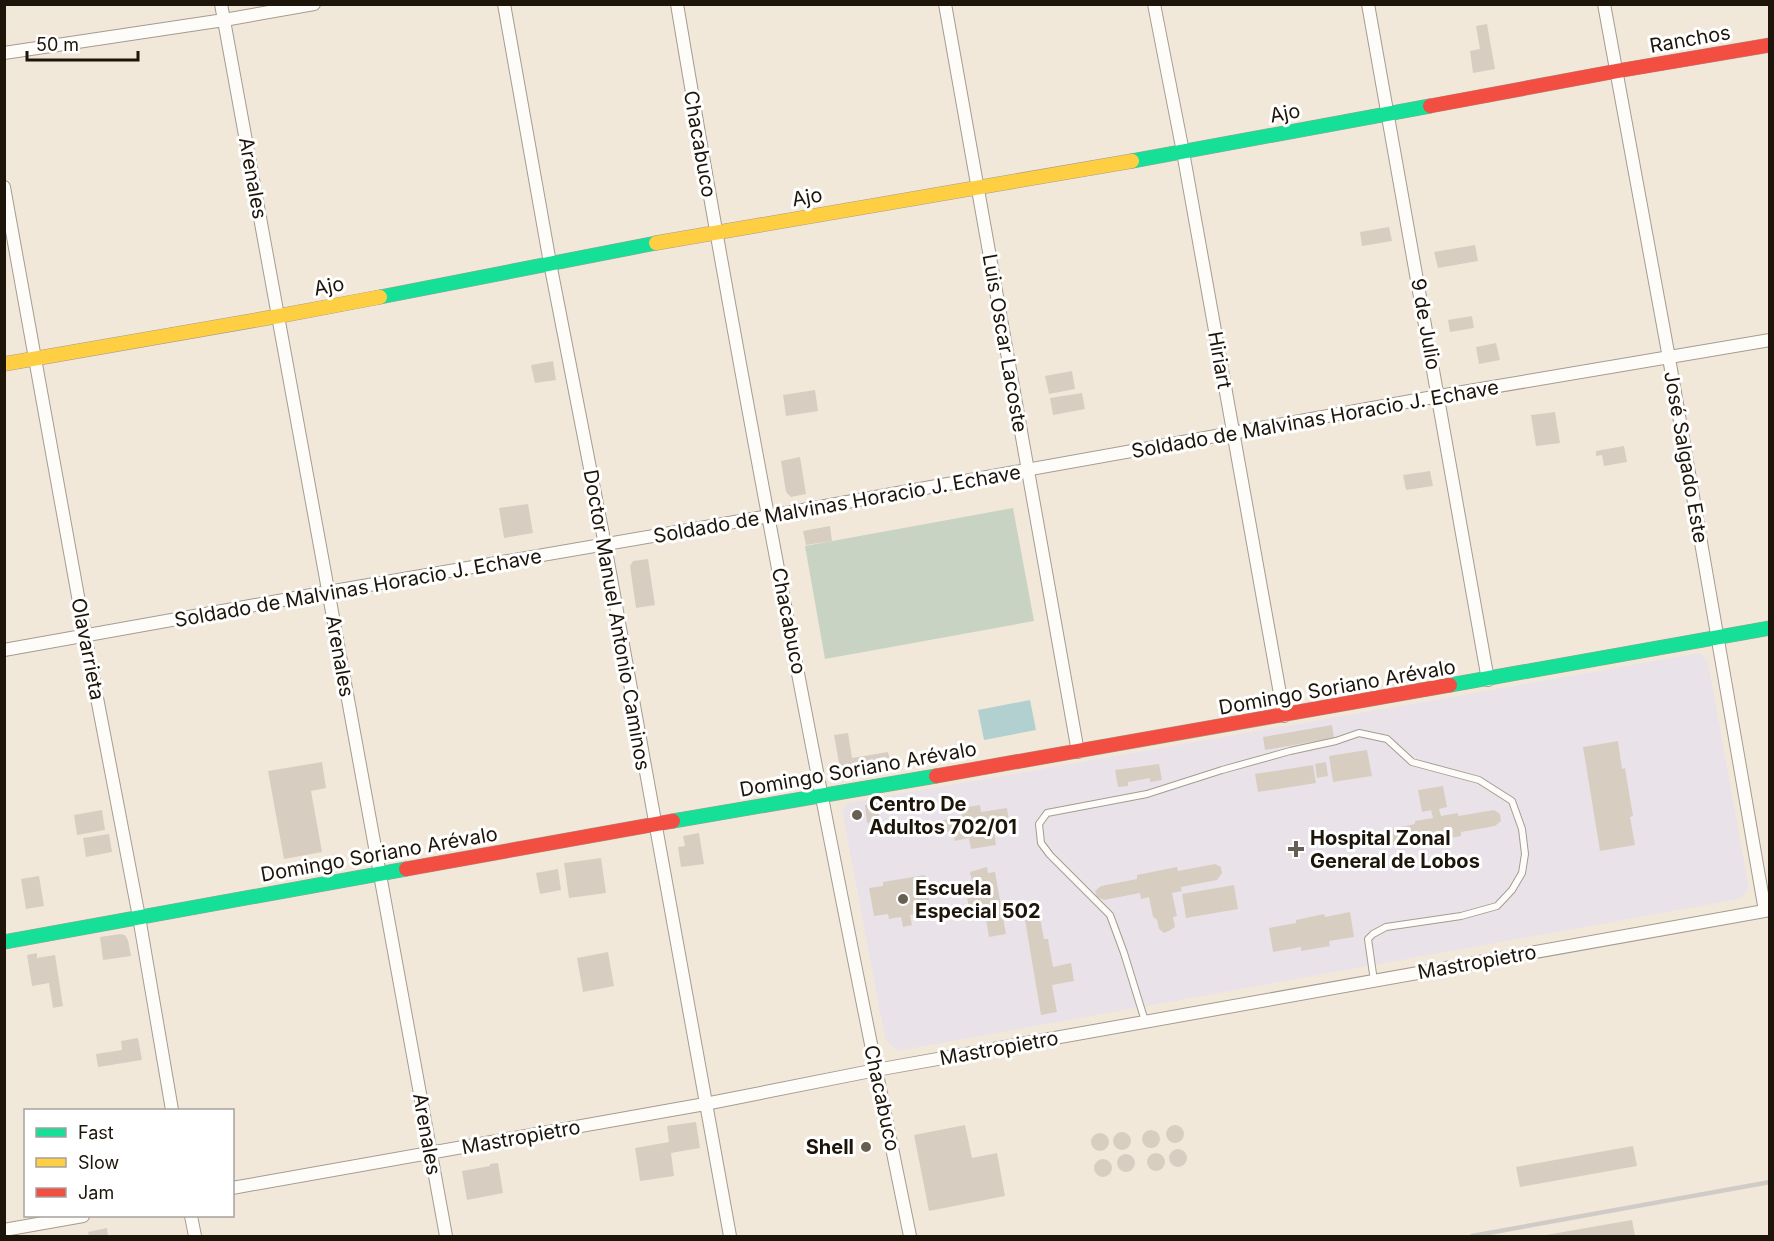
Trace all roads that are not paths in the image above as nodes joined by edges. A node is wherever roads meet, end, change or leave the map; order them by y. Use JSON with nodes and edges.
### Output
{"nodes":[{"id":1,"x":221,"y":4,"type":"edge"},
{"id":2,"x":315,"y":4,"type":"edge"},
{"id":3,"x":504,"y":4,"type":"edge"},
{"id":4,"x":677,"y":4,"type":"edge"},
{"id":5,"x":945,"y":4,"type":"edge"},
{"id":6,"x":1154,"y":4,"type":"edge"},
{"id":7,"x":1368,"y":4,"type":"edge"},
{"id":8,"x":1604,"y":4,"type":"edge"},
{"id":9,"x":224,"y":20,"type":"junction"},
{"id":10,"x":1770,"y":45,"type":"edge"},
{"id":11,"x":4,"y":53,"type":"edge"},
{"id":12,"x":1617,"y":71,"type":"junction"},
{"id":13,"x":1388,"y":114,"type":"junction"},
{"id":14,"x":1183,"y":152,"type":"junction"},
{"id":15,"x":4,"y":187,"type":"edge"},
{"id":16,"x":978,"y":188,"type":"junction"},
{"id":17,"x":715,"y":232,"type":"junction"},
{"id":18,"x":550,"y":263,"type":"junction"},
{"id":19,"x":279,"y":316,"type":"junction"},
{"id":20,"x":1770,"y":340,"type":"edge"},
{"id":21,"x":1669,"y":358,"type":"junction"},
{"id":22,"x":36,"y":359,"type":"junction"},
{"id":23,"x":4,"y":364,"type":"edge"},
{"id":24,"x":1439,"y":396,"type":"junction"},
{"id":25,"x":1233,"y":432,"type":"junction"},
{"id":26,"x":1027,"y":471,"type":"junction"},
{"id":27,"x":769,"y":516,"type":"junction"},
{"id":28,"x":604,"y":545,"type":"junction"},
{"id":29,"x":328,"y":592,"type":"junction"},
{"id":30,"x":1770,"y":628,"type":"edge"},
{"id":31,"x":86,"y":635,"type":"junction"},
{"id":32,"x":1718,"y":637,"type":"junction"},
{"id":33,"x":4,"y":650,"type":"edge"},
{"id":34,"x":1488,"y":680,"type":"junction"},
{"id":35,"x":1284,"y":716,"type":"junction"},
{"id":36,"x":1078,"y":752,"type":"junction"},
{"id":37,"x":822,"y":794,"type":"junction"},
{"id":38,"x":654,"y":824,"type":"junction"},
{"id":39,"x":380,"y":873,"type":"junction"},
{"id":40,"x":1767,"y":910,"type":"edge"},
{"id":41,"x":140,"y":917,"type":"junction"},
{"id":42,"x":4,"y":942,"type":"edge"},
{"id":43,"x":1374,"y":981,"type":"junction"},
{"id":44,"x":1145,"y":1022,"type":"junction"},
{"id":45,"x":876,"y":1070,"type":"junction"},
{"id":46,"x":705,"y":1104,"type":"junction"},
{"id":47,"x":172,"y":1109,"type":"edge"},
{"id":48,"x":430,"y":1153,"type":"junction"},
{"id":49,"x":234,"y":1188,"type":"edge"},
{"id":50,"x":72,"y":1217,"type":"edge"},
{"id":51,"x":191,"y":1217,"type":"edge"},
{"id":52,"x":4,"y":1230,"type":"edge"},
{"id":53,"x":195,"y":1236,"type":"edge"},
{"id":54,"x":446,"y":1236,"type":"edge"},
{"id":55,"x":730,"y":1236,"type":"edge"},
{"id":56,"x":910,"y":1236,"type":"edge"}],
"edges":[{"from":1,"to":9,"type":"street","name":"Arenales"},
{"from":2,"to":9,"type":"street"},
{"from":3,"to":18,"type":"street","name":"Doctor Manuel Antonio Caminos"},
{"from":4,"to":17,"type":"street","name":"Chacabuco"},
{"from":5,"to":16,"type":"street","name":"Luis Oscar Lacoste"},
{"from":6,"to":14,"type":"street","name":"Hiriart"},
{"from":7,"to":13,"type":"street","name":"9 de Julio"},
{"from":8,"to":12,"type":"street","name":"José Salgado Este"},
{"from":9,"to":11,"type":"street"},
{"from":9,"to":19,"type":"street","name":"Arenales"},
{"from":10,"to":12,"type":"street","name":"Ranchos"},
{"from":12,"to":13,"type":"street","name":"Ajo"},
{"from":12,"to":21,"type":"street","name":"José Salgado Este"},
{"from":13,"to":14,"type":"street","name":"Ajo"},
{"from":13,"to":24,"type":"street","name":"9 de Julio"},
{"from":14,"to":16,"type":"street","name":"Ajo"},
{"from":14,"to":25,"type":"street","name":"Hiriart"},
{"from":15,"to":22,"type":"street","name":"Olavarrieta"},
{"from":16,"to":17,"type":"street","name":"Ajo"},
{"from":16,"to":26,"type":"street","name":"Luis Oscar Lacoste"},
{"from":17,"to":18,"type":"street","name":"Ajo"},
{"from":17,"to":27,"type":"street","name":"Chacabuco"},
{"from":18,"to":19,"type":"street","name":"Ajo"},
{"from":18,"to":28,"type":"street","name":"Doctor Manuel Antonio Caminos"},
{"from":19,"to":22,"type":"street","name":"Ajo"},
{"from":19,"to":29,"type":"street","name":"Arenales"},
{"from":20,"to":21,"type":"street","name":"Soldado de Malvinas Horacio J. Echave"},
{"from":21,"to":24,"type":"street","name":"Soldado de Malvinas Horacio J. Echave"},
{"from":21,"to":32,"type":"street","name":"José Salgado Este"},
{"from":22,"to":23,"type":"street","name":"Ajo"},
{"from":22,"to":31,"type":"street","name":"Olavarrieta"},
{"from":24,"to":25,"type":"street","name":"Soldado de Malvinas Horacio J. Echave"},
{"from":24,"to":34,"type":"street","name":"9 de Julio"},
{"from":25,"to":26,"type":"street","name":"Soldado de Malvinas Horacio J. Echave"},
{"from":25,"to":35,"type":"street","name":"Hiriart"},
{"from":26,"to":27,"type":"street","name":"Soldado de Malvinas Horacio J. Echave"},
{"from":26,"to":36,"type":"street","name":"Luis Oscar Lacoste"},
{"from":27,"to":28,"type":"street","name":"Soldado de Malvinas Horacio J. Echave"},
{"from":27,"to":37,"type":"street","name":"Chacabuco"},
{"from":28,"to":29,"type":"street","name":"Soldado de Malvinas Horacio J. Echave"},
{"from":28,"to":38,"type":"street","name":"Doctor Manuel Antonio Caminos"},
{"from":29,"to":31,"type":"street","name":"Soldado de Malvinas Horacio J. Echave"},
{"from":29,"to":39,"type":"street","name":"Arenales"},
{"from":30,"to":32,"type":"street","name":"Domingo Soriano Arévalo"},
{"from":31,"to":33,"type":"street","name":"Soldado de Malvinas Horacio J. Echave"},
{"from":31,"to":41,"type":"street","name":"Olavarrieta"},
{"from":32,"to":34,"type":"street","name":"Domingo Soriano Arévalo"},
{"from":32,"to":40,"type":"street","name":"José Salgado Este"},
{"from":34,"to":35,"type":"street","name":"Domingo Soriano Arévalo"},
{"from":35,"to":36,"type":"street","name":"Domingo Soriano Arévalo"},
{"from":36,"to":37,"type":"street","name":"Domingo Soriano Arévalo"},
{"from":37,"to":38,"type":"street","name":"Domingo Soriano Arévalo"},
{"from":37,"to":45,"type":"street","name":"Chacabuco"},
{"from":38,"to":39,"type":"street","name":"Domingo Soriano Arévalo"},
{"from":38,"to":46,"type":"street","name":"Doctor Manuel Antonio Caminos"},
{"from":39,"to":41,"type":"street","name":"Domingo Soriano Arévalo"},
{"from":39,"to":48,"type":"street","name":"Arenales"},
{"from":40,"to":43,"type":"street","name":"Mastropietro"},
{"from":41,"to":42,"type":"street","name":"Domingo Soriano Arévalo"},
{"from":41,"to":47,"type":"street","name":"Olavarrieta"},
{"from":43,"to":44,"type":"street","name":"Mastropietro"},
{"from":43,"to":44,"type":"lane"},
{"from":44,"to":45,"type":"street","name":"Mastropietro"},
{"from":45,"to":46,"type":"street","name":"Mastropietro"},
{"from":45,"to":56,"type":"street","name":"Chacabuco"},
{"from":46,"to":48,"type":"street","name":"Mastropietro"},
{"from":46,"to":55,"type":"street","name":"Doctor Manuel Antonio Caminos"},
{"from":48,"to":49,"type":"street","name":"Mastropietro"},
{"from":48,"to":54,"type":"street","name":"Arenales"},
{"from":50,"to":52,"type":"street"},
{"from":51,"to":53,"type":"street"}]}
